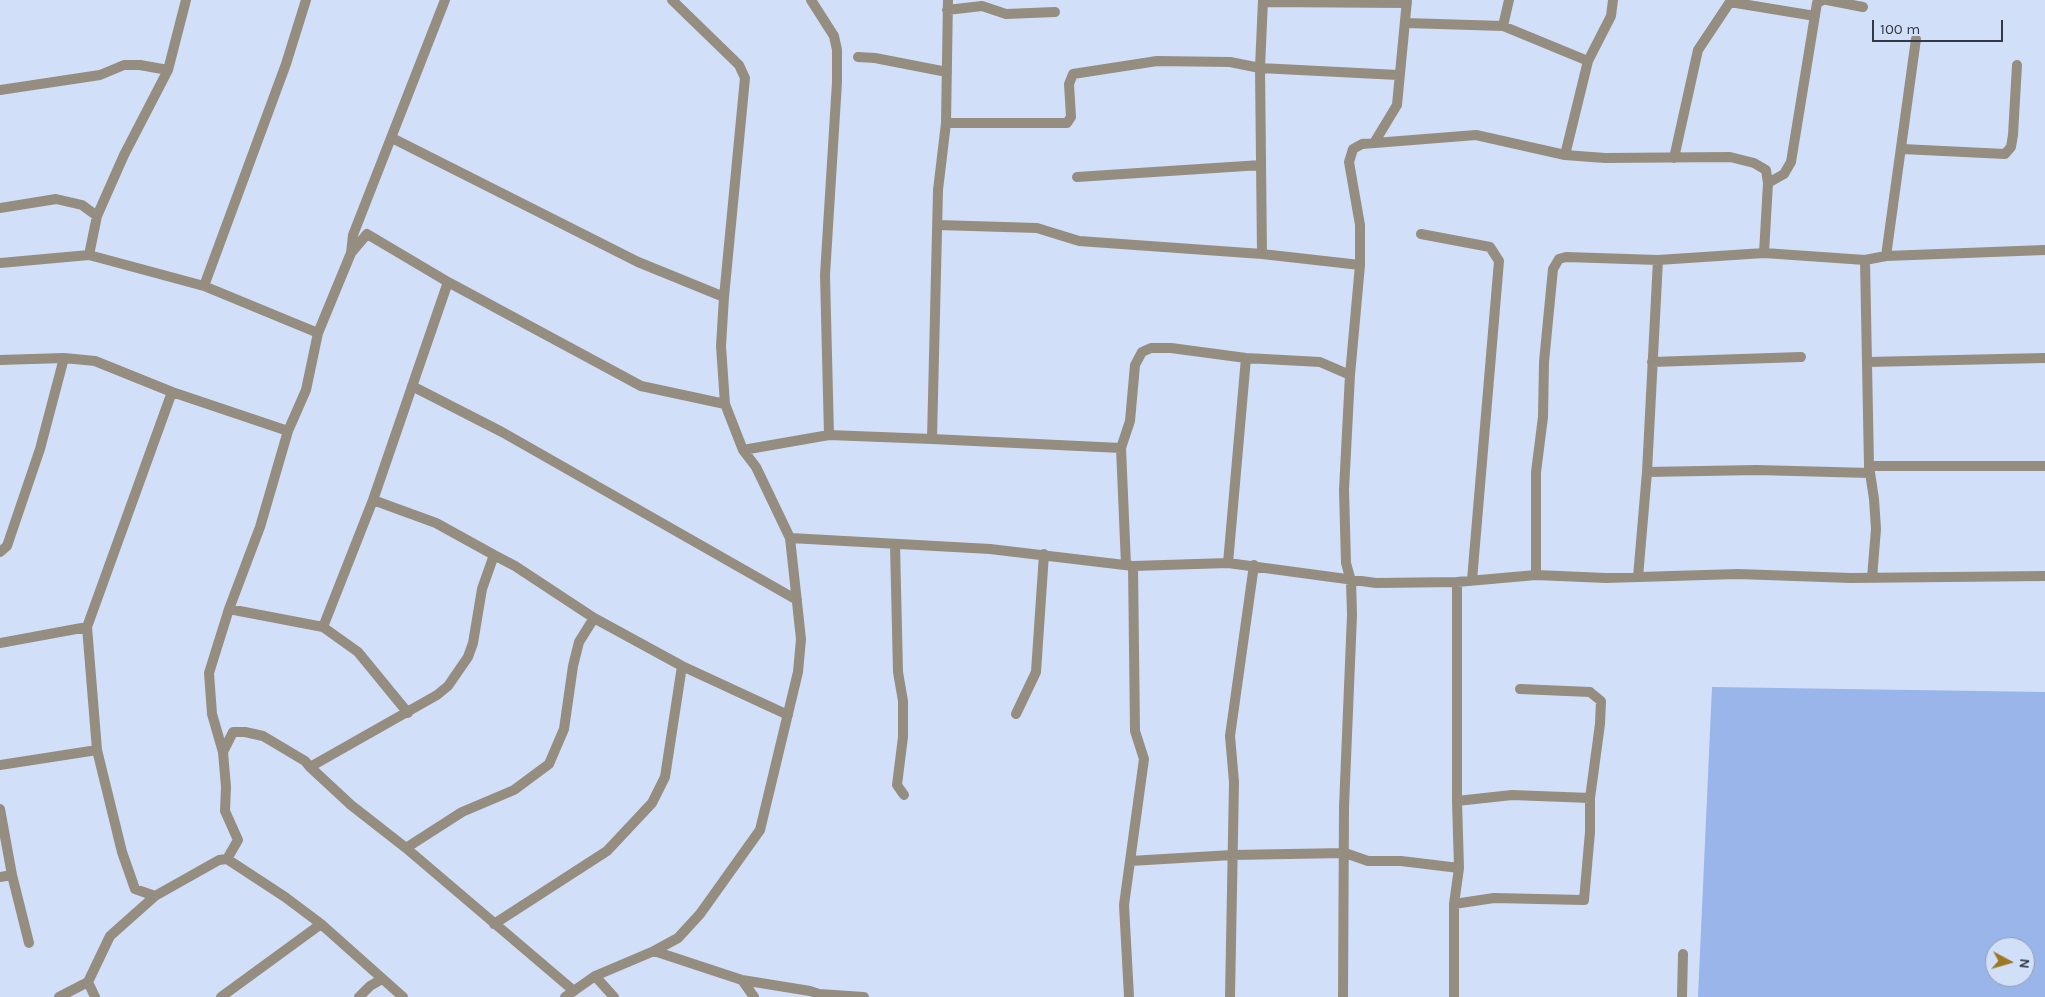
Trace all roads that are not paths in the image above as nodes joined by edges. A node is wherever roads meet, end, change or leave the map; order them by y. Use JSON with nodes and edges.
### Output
{"nodes":[{"id":1,"x":186,"y":0,"type":"edge"},
{"id":2,"x":306,"y":0,"type":"edge"},
{"id":3,"x":445,"y":0,"type":"edge"},
{"id":4,"x":672,"y":0,"type":"edge"},
{"id":5,"x":811,"y":0,"type":"edge"},
{"id":6,"x":1509,"y":0,"type":"edge"},
{"id":7,"x":1613,"y":0,"type":"edge"},
{"id":8,"x":1823,"y":0,"type":"edge"},
{"id":9,"x":1827,"y":0,"type":"edge"},
{"id":10,"x":1263,"y":1,"type":"edge"},
{"id":11,"x":1294,"y":1,"type":"edge"},
{"id":12,"x":1407,"y":1,"type":"edge"},
{"id":13,"x":948,"y":5,"type":"edge"},
{"id":14,"x":1863,"y":7,"type":"dead end"},
{"id":15,"x":1055,"y":12,"type":"dead end"},
{"id":16,"x":1815,"y":16,"type":"junction"},
{"id":17,"x":1406,"y":23,"type":"junction"},
{"id":18,"x":1503,"y":26,"type":"junction"},
{"id":19,"x":1916,"y":39,"type":"dead end"},
{"id":20,"x":858,"y":57,"type":"dead end"},
{"id":21,"x":1588,"y":61,"type":"junction"},
{"id":22,"x":2017,"y":65,"type":"dead end"},
{"id":23,"x":1260,"y":68,"type":"junction"},
{"id":24,"x":168,"y":70,"type":"junction"},
{"id":25,"x":947,"y":72,"type":"junction"},
{"id":26,"x":1398,"y":75,"type":"junction"},
{"id":27,"x":0,"y":90,"type":"edge"},
{"id":28,"x":946,"y":124,"type":"junction"},
{"id":29,"x":392,"y":138,"type":"junction"},
{"id":30,"x":1374,"y":143,"type":"junction"},
{"id":31,"x":1902,"y":149,"type":"junction"},
{"id":32,"x":1565,"y":155,"type":"junction"},
{"id":33,"x":1674,"y":158,"type":"junction"},
{"id":34,"x":1261,"y":165,"type":"junction"},
{"id":35,"x":1077,"y":177,"type":"dead end"},
{"id":36,"x":1768,"y":184,"type":"junction"},
{"id":37,"x":0,"y":208,"type":"edge"},
{"id":38,"x":97,"y":216,"type":"junction"},
{"id":39,"x":938,"y":226,"type":"junction"},
{"id":40,"x":1421,"y":234,"type":"dead end"},
{"id":41,"x":2045,"y":250,"type":"edge"},
{"id":42,"x":351,"y":253,"type":"junction"},
{"id":43,"x":1764,"y":253,"type":"junction"},
{"id":44,"x":1262,"y":254,"type":"junction"},
{"id":45,"x":89,"y":255,"type":"junction"},
{"id":46,"x":1886,"y":256,"type":"junction"},
{"id":47,"x":1658,"y":260,"type":"junction"},
{"id":48,"x":1865,"y":260,"type":"junction"},
{"id":49,"x":0,"y":263,"type":"edge"},
{"id":50,"x":1360,"y":265,"type":"junction"},
{"id":51,"x":448,"y":282,"type":"junction"},
{"id":52,"x":204,"y":286,"type":"junction"},
{"id":53,"x":724,"y":297,"type":"junction"},
{"id":54,"x":318,"y":333,"type":"junction"},
{"id":55,"x":1800,"y":357,"type":"dead end"},
{"id":56,"x":64,"y":358,"type":"junction"},
{"id":57,"x":1246,"y":358,"type":"junction"},
{"id":58,"x":2045,"y":358,"type":"edge"},
{"id":59,"x":0,"y":360,"type":"edge"},
{"id":60,"x":1652,"y":362,"type":"junction"},
{"id":61,"x":1867,"y":362,"type":"junction"},
{"id":62,"x":1350,"y":375,"type":"junction"},
{"id":63,"x":412,"y":386,"type":"junction"},
{"id":64,"x":172,"y":392,"type":"junction"},
{"id":65,"x":725,"y":404,"type":"junction"},
{"id":66,"x":288,"y":431,"type":"junction"},
{"id":67,"x":829,"y":435,"type":"junction"},
{"id":68,"x":932,"y":439,"type":"junction"},
{"id":69,"x":1121,"y":448,"type":"junction"},
{"id":70,"x":743,"y":450,"type":"junction"},
{"id":71,"x":2045,"y":466,"type":"edge"},
{"id":72,"x":1870,"y":469,"type":"junction"},
{"id":73,"x":1648,"y":472,"type":"junction"},
{"id":74,"x":373,"y":500,"type":"junction"},
{"id":75,"x":790,"y":538,"type":"junction"},
{"id":76,"x":895,"y":545,"type":"junction"},
{"id":77,"x":0,"y":552,"type":"edge"},
{"id":78,"x":1044,"y":554,"type":"junction"},
{"id":79,"x":494,"y":555,"type":"junction"},
{"id":80,"x":1228,"y":563,"type":"junction"},
{"id":81,"x":1130,"y":565,"type":"junction"},
{"id":82,"x":1254,"y":565,"type":"junction"},
{"id":83,"x":1536,"y":574,"type":"junction"},
{"id":84,"x":2045,"y":576,"type":"edge"},
{"id":85,"x":1638,"y":577,"type":"junction"},
{"id":86,"x":1872,"y":578,"type":"junction"},
{"id":87,"x":1472,"y":580,"type":"junction"},
{"id":88,"x":1351,"y":581,"type":"junction"},
{"id":89,"x":1457,"y":582,"type":"junction"},
{"id":90,"x":797,"y":600,"type":"junction"},
{"id":91,"x":229,"y":609,"type":"junction"},
{"id":92,"x":594,"y":618,"type":"junction"},
{"id":93,"x":86,"y":627,"type":"junction"},
{"id":94,"x":322,"y":627,"type":"junction"},
{"id":95,"x":0,"y":643,"type":"edge"},
{"id":96,"x":682,"y":666,"type":"junction"},
{"id":97,"x":1520,"y":689,"type":"dead end"},
{"id":98,"x":408,"y":713,"type":"junction"},
{"id":99,"x":1016,"y":714,"type":"dead end"},
{"id":100,"x":788,"y":715,"type":"junction"},
{"id":101,"x":97,"y":750,"type":"junction"},
{"id":102,"x":223,"y":752,"type":"junction"},
{"id":103,"x":0,"y":765,"type":"edge"},
{"id":104,"x":310,"y":767,"type":"junction"},
{"id":105,"x":904,"y":795,"type":"dead end"},
{"id":106,"x":1590,"y":798,"type":"junction"},
{"id":107,"x":1457,"y":801,"type":"junction"},
{"id":108,"x":0,"y":809,"type":"edge"},
{"id":109,"x":406,"y":848,"type":"junction"},
{"id":110,"x":1345,"y":853,"type":"junction"},
{"id":111,"x":1232,"y":855,"type":"junction"},
{"id":112,"x":227,"y":859,"type":"junction"},
{"id":113,"x":1130,"y":861,"type":"junction"},
{"id":114,"x":1459,"y":868,"type":"junction"},
{"id":115,"x":12,"y":875,"type":"junction"},
{"id":116,"x":0,"y":877,"type":"edge"},
{"id":117,"x":155,"y":896,"type":"junction"},
{"id":118,"x":1454,"y":904,"type":"junction"},
{"id":119,"x":321,"y":924,"type":"junction"},
{"id":120,"x":494,"y":924,"type":"junction"},
{"id":121,"x":30,"y":943,"type":"dead end"},
{"id":122,"x":654,"y":952,"type":"junction"},
{"id":123,"x":1683,"y":954,"type":"dead end"},
{"id":124,"x":595,"y":976,"type":"junction"},
{"id":125,"x":382,"y":979,"type":"junction"},
{"id":126,"x":742,"y":980,"type":"junction"},
{"id":127,"x":88,"y":982,"type":"junction"},
{"id":128,"x":569,"y":994,"type":"edge"},
{"id":129,"x":59,"y":997,"type":"edge"},
{"id":130,"x":95,"y":997,"type":"edge"},
{"id":131,"x":221,"y":997,"type":"edge"},
{"id":132,"x":359,"y":997,"type":"edge"},
{"id":133,"x":403,"y":997,"type":"edge"},
{"id":134,"x":614,"y":997,"type":"edge"},
{"id":135,"x":754,"y":997,"type":"edge"},
{"id":136,"x":864,"y":997,"type":"edge"},
{"id":137,"x":1129,"y":997,"type":"edge"},
{"id":138,"x":1230,"y":997,"type":"edge"},
{"id":139,"x":1343,"y":997,"type":"edge"},
{"id":140,"x":1454,"y":997,"type":"edge"},
{"id":141,"x":1682,"y":997,"type":"edge"}],
"edges":[{"from":1,"to":24,"type":"street"},
{"from":2,"to":52,"type":"street"},
{"from":3,"to":29,"type":"street"},
{"from":4,"to":53,"type":"street"},
{"from":5,"to":67,"type":"street"},
{"from":6,"to":18,"type":"street"},
{"from":7,"to":21,"type":"street"},
{"from":8,"to":16,"type":"street"},
{"from":9,"to":14,"type":"street"},
{"from":10,"to":11,"type":"street"},
{"from":10,"to":23,"type":"street"},
{"from":11,"to":12,"type":"street"},
{"from":12,"to":17,"type":"street"},
{"from":13,"to":15,"type":"street"},
{"from":13,"to":25,"type":"street"},
{"from":16,"to":33,"type":"street"},
{"from":16,"to":36,"type":"street"},
{"from":17,"to":18,"type":"street"},
{"from":17,"to":26,"type":"street"},
{"from":18,"to":21,"type":"street"},
{"from":19,"to":31,"type":"street"},
{"from":20,"to":25,"type":"street"},
{"from":21,"to":32,"type":"street"},
{"from":22,"to":31,"type":"street"},
{"from":23,"to":26,"type":"street"},
{"from":23,"to":28,"type":"street"},
{"from":23,"to":34,"type":"street"},
{"from":24,"to":27,"type":"street"},
{"from":24,"to":38,"type":"street"},
{"from":25,"to":28,"type":"street"},
{"from":26,"to":30,"type":"street"},
{"from":28,"to":39,"type":"street"},
{"from":29,"to":42,"type":"street"},
{"from":29,"to":53,"type":"street"},
{"from":30,"to":32,"type":"street"},
{"from":30,"to":50,"type":"street"},
{"from":31,"to":46,"type":"street"},
{"from":32,"to":33,"type":"street"},
{"from":33,"to":36,"type":"street"},
{"from":34,"to":35,"type":"street"},
{"from":34,"to":44,"type":"street"},
{"from":36,"to":43,"type":"street"},
{"from":37,"to":38,"type":"street"},
{"from":38,"to":45,"type":"street"},
{"from":39,"to":44,"type":"street"},
{"from":39,"to":68,"type":"street"},
{"from":40,"to":87,"type":"street"},
{"from":41,"to":46,"type":"street"},
{"from":42,"to":51,"type":"street"},
{"from":42,"to":54,"type":"street"},
{"from":43,"to":47,"type":"street"},
{"from":43,"to":48,"type":"street"},
{"from":44,"to":50,"type":"street"},
{"from":45,"to":49,"type":"street"},
{"from":45,"to":52,"type":"street"},
{"from":46,"to":48,"type":"street"},
{"from":47,"to":60,"type":"street"},
{"from":47,"to":83,"type":"street"},
{"from":48,"to":61,"type":"street"},
{"from":50,"to":62,"type":"street"},
{"from":51,"to":63,"type":"street"},
{"from":51,"to":65,"type":"street"},
{"from":52,"to":54,"type":"street"},
{"from":53,"to":65,"type":"street"},
{"from":54,"to":66,"type":"street"},
{"from":55,"to":60,"type":"street"},
{"from":56,"to":59,"type":"street"},
{"from":56,"to":64,"type":"street"},
{"from":56,"to":77,"type":"street"},
{"from":57,"to":62,"type":"street"},
{"from":57,"to":69,"type":"street"},
{"from":57,"to":80,"type":"street"},
{"from":58,"to":61,"type":"street"},
{"from":60,"to":73,"type":"street"},
{"from":61,"to":72,"type":"street"},
{"from":62,"to":88,"type":"street"},
{"from":63,"to":74,"type":"street"},
{"from":63,"to":90,"type":"street"},
{"from":64,"to":66,"type":"street"},
{"from":64,"to":93,"type":"street"},
{"from":65,"to":70,"type":"street"},
{"from":66,"to":91,"type":"street"},
{"from":67,"to":68,"type":"street"},
{"from":67,"to":70,"type":"street"},
{"from":68,"to":69,"type":"street"},
{"from":69,"to":81,"type":"street"},
{"from":70,"to":75,"type":"street"},
{"from":71,"to":72,"type":"street"},
{"from":72,"to":73,"type":"street"},
{"from":72,"to":86,"type":"street"},
{"from":73,"to":85,"type":"street"},
{"from":74,"to":79,"type":"street"},
{"from":74,"to":94,"type":"street"},
{"from":75,"to":76,"type":"street"},
{"from":75,"to":90,"type":"street"},
{"from":76,"to":78,"type":"street"},
{"from":76,"to":105,"type":"street"},
{"from":78,"to":81,"type":"street"},
{"from":78,"to":99,"type":"street"},
{"from":79,"to":92,"type":"street"},
{"from":79,"to":98,"type":"street"},
{"from":80,"to":81,"type":"street"},
{"from":80,"to":82,"type":"street"},
{"from":81,"to":113,"type":"street"},
{"from":82,"to":88,"type":"street"},
{"from":82,"to":111,"type":"street"},
{"from":83,"to":85,"type":"street"},
{"from":83,"to":87,"type":"street"},
{"from":84,"to":86,"type":"street"},
{"from":85,"to":86,"type":"street"},
{"from":87,"to":89,"type":"street"},
{"from":88,"to":89,"type":"street"},
{"from":88,"to":110,"type":"street"},
{"from":89,"to":107,"type":"street"},
{"from":90,"to":100,"type":"street"},
{"from":91,"to":94,"type":"street"},
{"from":91,"to":102,"type":"street"},
{"from":92,"to":96,"type":"street"},
{"from":92,"to":109,"type":"street"},
{"from":93,"to":95,"type":"street"},
{"from":93,"to":101,"type":"street"},
{"from":94,"to":98,"type":"street"},
{"from":96,"to":100,"type":"street"},
{"from":96,"to":120,"type":"street"},
{"from":97,"to":106,"type":"street"},
{"from":98,"to":104,"type":"street"},
{"from":100,"to":122,"type":"street"},
{"from":101,"to":103,"type":"street"},
{"from":101,"to":117,"type":"street"},
{"from":102,"to":104,"type":"street"},
{"from":102,"to":112,"type":"street"},
{"from":104,"to":109,"type":"street"},
{"from":106,"to":107,"type":"street"},
{"from":106,"to":118,"type":"street"},
{"from":107,"to":114,"type":"street"},
{"from":108,"to":115,"type":"street"},
{"from":109,"to":120,"type":"street"},
{"from":110,"to":111,"type":"street"},
{"from":110,"to":114,"type":"street"},
{"from":110,"to":139,"type":"street"},
{"from":111,"to":113,"type":"street"},
{"from":111,"to":138,"type":"street"},
{"from":112,"to":117,"type":"street"},
{"from":112,"to":119,"type":"street"},
{"from":113,"to":137,"type":"street"},
{"from":114,"to":118,"type":"street"},
{"from":115,"to":116,"type":"street"},
{"from":115,"to":121,"type":"street"},
{"from":117,"to":127,"type":"street"},
{"from":118,"to":140,"type":"street"},
{"from":119,"to":125,"type":"street"},
{"from":119,"to":131,"type":"street"},
{"from":120,"to":128,"type":"street"},
{"from":122,"to":124,"type":"street"},
{"from":122,"to":126,"type":"street"},
{"from":123,"to":141,"type":"street"},
{"from":124,"to":128,"type":"street"},
{"from":124,"to":134,"type":"street"},
{"from":125,"to":132,"type":"street"},
{"from":125,"to":133,"type":"street"},
{"from":126,"to":135,"type":"street"},
{"from":126,"to":136,"type":"street"},
{"from":127,"to":129,"type":"street"},
{"from":127,"to":130,"type":"street"}]}
